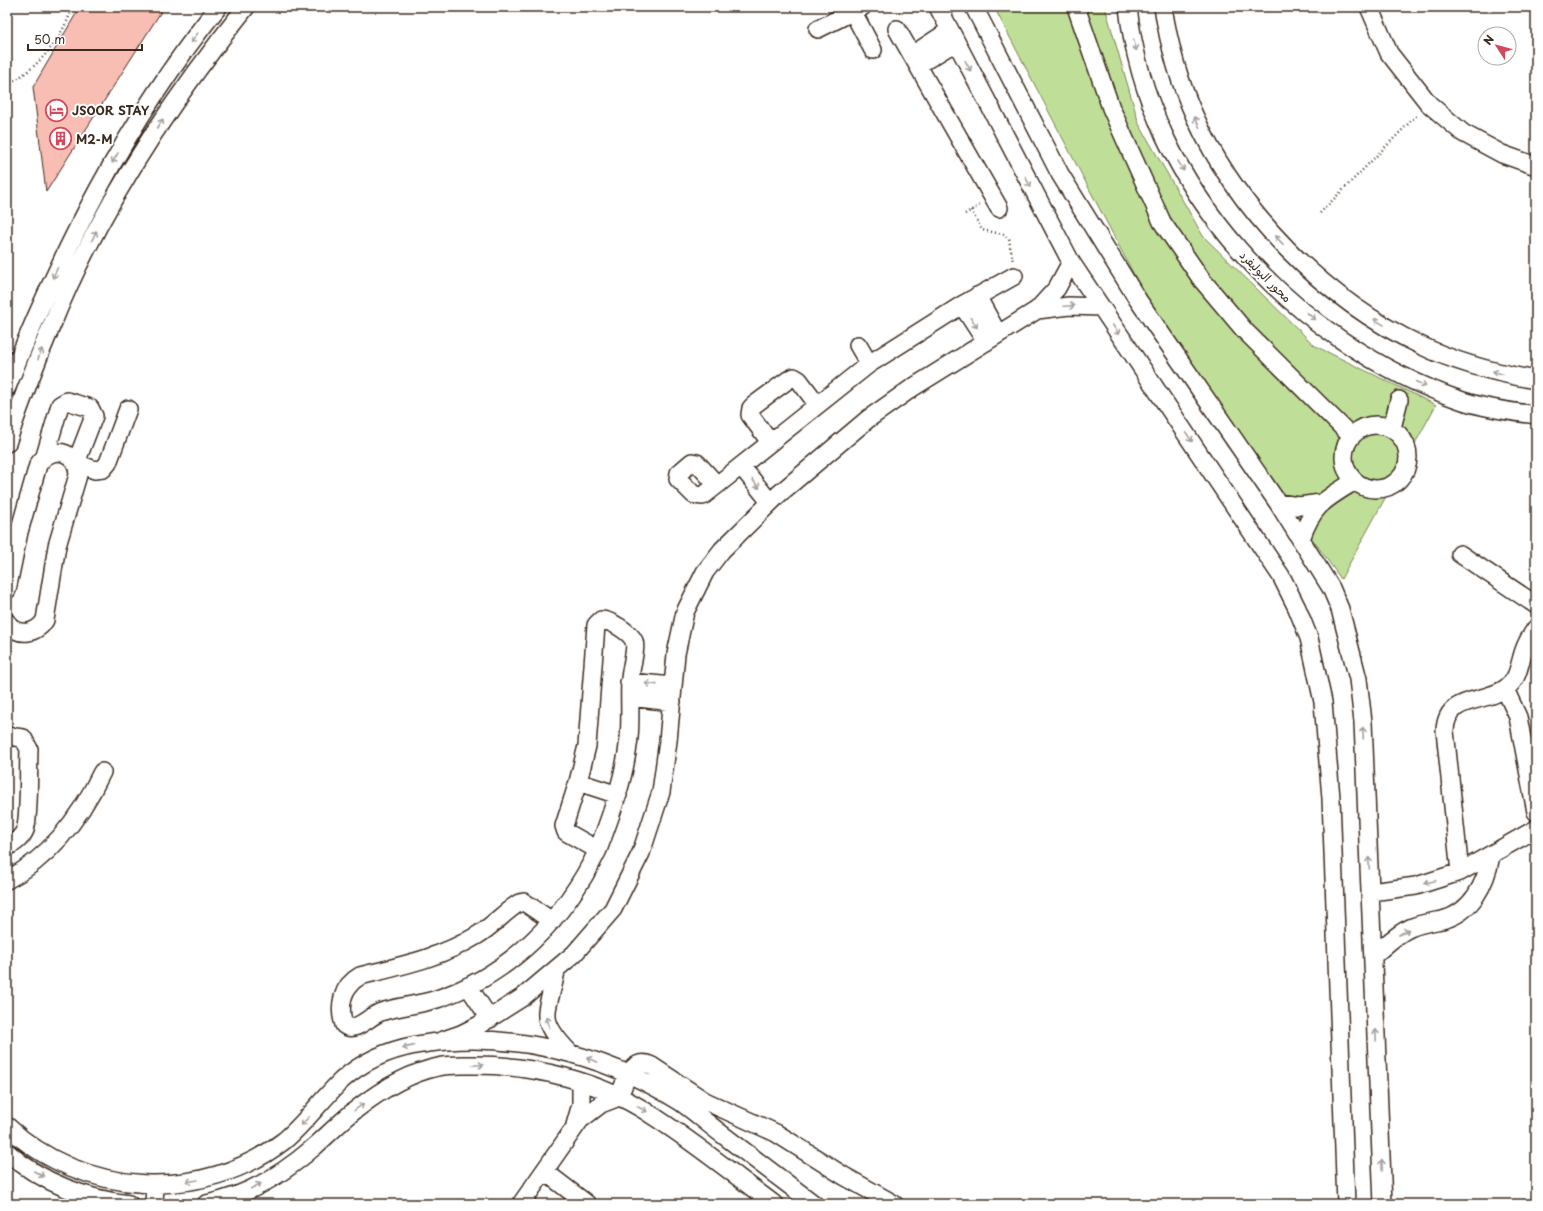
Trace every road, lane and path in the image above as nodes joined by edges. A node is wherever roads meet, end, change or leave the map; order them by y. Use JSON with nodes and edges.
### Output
{"nodes":[{"id":1,"x":72,"y":7,"type":"edge"},
{"id":2,"x":218,"y":7,"type":"edge"},
{"id":3,"x":246,"y":7,"type":"edge"},
{"id":4,"x":938,"y":7,"type":"edge"},
{"id":5,"x":974,"y":7,"type":"edge"},
{"id":6,"x":1076,"y":7,"type":"edge"},
{"id":7,"x":1128,"y":7,"type":"edge"},
{"id":8,"x":1163,"y":7,"type":"edge"},
{"id":9,"x":1369,"y":7,"type":"edge"},
{"id":10,"x":858,"y":10,"type":"edge"},
{"id":11,"x":898,"y":28,"type":"dead end"},
{"id":12,"x":818,"y":29,"type":"dead end"},
{"id":13,"x":953,"y":36,"type":"junction"},
{"id":14,"x":873,"y":50,"type":"dead end"},
{"id":15,"x":915,"y":60,"type":"junction"},
{"id":16,"x":7,"y":84,"type":"edge"},
{"id":17,"x":1429,"y":104,"type":"junction"},
{"id":18,"x":1536,"y":166,"type":"edge"},
{"id":19,"x":999,"y":208,"type":"dead end"},
{"id":20,"x":971,"y":210,"type":"dead end"},
{"id":21,"x":1320,"y":213,"type":"dead end"},
{"id":22,"x":1071,"y":262,"type":"junction"},
{"id":23,"x":1014,"y":276,"type":"joint"},
{"id":24,"x":977,"y":296,"type":"junction"},
{"id":25,"x":962,"y":305,"type":"junction"},
{"id":26,"x":1101,"y":307,"type":"junction"},
{"id":27,"x":1037,"y":310,"type":"junction"},
{"id":28,"x":992,"y":338,"type":"junction"},
{"id":29,"x":858,"y":345,"type":"dead end"},
{"id":30,"x":869,"y":364,"type":"junction"},
{"id":31,"x":8,"y":379,"type":"edge"},
{"id":32,"x":1536,"y":380,"type":"edge"},
{"id":33,"x":29,"y":382,"type":"junction"},
{"id":34,"x":1399,"y":400,"type":"dead end"},
{"id":35,"x":817,"y":404,"type":"junction"},
{"id":36,"x":128,"y":409,"type":"dead end"},
{"id":37,"x":1536,"y":415,"type":"edge"},
{"id":38,"x":1392,"y":428,"type":"junction"},
{"id":39,"x":1352,"y":436,"type":"junction"},
{"id":40,"x":770,"y":442,"type":"junction"},
{"id":41,"x":7,"y":443,"type":"edge"},
{"id":42,"x":45,"y":456,"type":"junction"},
{"id":43,"x":745,"y":462,"type":"junction"},
{"id":44,"x":76,"y":463,"type":"junction"},
{"id":45,"x":1355,"y":481,"type":"junction"},
{"id":46,"x":716,"y":485,"type":"dead end"},
{"id":47,"x":774,"y":498,"type":"junction"},
{"id":48,"x":1278,"y":503,"type":"junction"},
{"id":49,"x":1320,"y":503,"type":"junction"},
{"id":50,"x":13,"y":531,"type":"edge"},
{"id":51,"x":1301,"y":539,"type":"junction"},
{"id":52,"x":1460,"y":554,"type":"dead end"},
{"id":53,"x":7,"y":590,"type":"edge"},
{"id":54,"x":1536,"y":605,"type":"edge"},
{"id":55,"x":7,"y":622,"type":"edge"},
{"id":56,"x":1536,"y":628,"type":"edge"},
{"id":57,"x":630,"y":689,"type":"junction"},
{"id":58,"x":1505,"y":689,"type":"junction"},
{"id":59,"x":672,"y":694,"type":"junction"},
{"id":60,"x":7,"y":736,"type":"edge"},
{"id":61,"x":102,"y":772,"type":"dead end"},
{"id":62,"x":578,"y":782,"type":"junction"},
{"id":63,"x":618,"y":795,"type":"junction"},
{"id":64,"x":1536,"y":812,"type":"edge"},
{"id":65,"x":1536,"y":829,"type":"edge"},
{"id":66,"x":7,"y":846,"type":"edge"},
{"id":67,"x":598,"y":850,"type":"junction"},
{"id":68,"x":1491,"y":856,"type":"junction"},
{"id":69,"x":1460,"y":872,"type":"junction"},
{"id":70,"x":7,"y":880,"type":"edge"},
{"id":71,"x":1371,"y":892,"type":"junction"},
{"id":72,"x":552,"y":921,"type":"junction"},
{"id":73,"x":1373,"y":956,"type":"junction"},
{"id":74,"x":556,"y":971,"type":"junction"},
{"id":75,"x":473,"y":984,"type":"junction"},
{"id":76,"x":496,"y":1016,"type":"junction"},
{"id":77,"x":438,"y":1042,"type":"junction"},
{"id":78,"x":570,"y":1053,"type":"junction"},
{"id":79,"x":628,"y":1075,"type":"junction"},
{"id":80,"x":581,"y":1082,"type":"junction"},
{"id":81,"x":618,"y":1097,"type":"junction"},
{"id":82,"x":7,"y":1126,"type":"edge"},
{"id":83,"x":574,"y":1127,"type":"junction"},
{"id":84,"x":7,"y":1152,"type":"edge"},
{"id":85,"x":544,"y":1171,"type":"junction"},
{"id":86,"x":155,"y":1184,"type":"junction"},
{"id":87,"x":129,"y":1204,"type":"edge"},
{"id":88,"x":154,"y":1204,"type":"edge"},
{"id":89,"x":206,"y":1204,"type":"edge"},
{"id":90,"x":521,"y":1204,"type":"edge"},
{"id":91,"x":587,"y":1204,"type":"edge"},
{"id":92,"x":774,"y":1204,"type":"edge"},
{"id":93,"x":814,"y":1204,"type":"edge"},
{"id":94,"x":894,"y":1204,"type":"edge"},
{"id":95,"x":1346,"y":1204,"type":"edge"},
{"id":96,"x":1383,"y":1204,"type":"edge"}],
"edges":[{"from":1,"to":16,"type":"path"},
{"from":2,"to":31,"type":"street","one_way":true},
{"from":33,"to":3,"type":"street","one_way":true},
{"from":4,"to":13,"type":"street"},
{"from":5,"to":48,"type":"street"},
{"from":6,"to":39,"type":"street"},
{"from":7,"to":37,"type":"street","name":"محور البوليفرد","one_way":true},
{"from":32,"to":8,"type":"street","one_way":true},
{"from":9,"to":17,"type":"street"},
{"from":10,"to":12,"type":"street"},
{"from":10,"to":14,"type":"street"},
{"from":11,"to":15,"type":"street"},
{"from":13,"to":15,"type":"street"},
{"from":13,"to":22,"type":"street","one_way":true},
{"from":15,"to":19,"type":"street"},
{"from":17,"to":18,"type":"street"},
{"from":17,"to":21,"type":"path"},
{"from":20,"to":23,"type":"path"},
{"from":22,"to":26,"type":"street"},
{"from":22,"to":27,"type":"street"},
{"from":23,"to":24,"type":"street"},
{"from":24,"to":25,"type":"street"},
{"from":24,"to":28,"type":"street"},
{"from":25,"to":28,"type":"street","one_way":true},
{"from":25,"to":30,"type":"street"},
{"from":27,"to":26,"type":"street","one_way":true},
{"from":26,"to":95,"type":"street","one_way":true},
{"from":27,"to":28,"type":"street"},
{"from":28,"to":47,"type":"street"},
{"from":29,"to":30,"type":"street"},
{"from":30,"to":35,"type":"street"},
{"from":31,"to":33,"type":"street"},
{"from":33,"to":41,"type":"street"},
{"from":34,"to":38,"type":"street"},
{"from":35,"to":40,"type":"street"},
{"from":35,"to":40,"type":"street"},
{"from":36,"to":44,"type":"street"},
{"from":38,"to":39,"type":"street"},
{"from":38,"to":45,"type":"street"},
{"from":39,"to":45,"type":"street"},
{"from":40,"to":43,"type":"street"},
{"from":42,"to":44,"type":"street"},
{"from":42,"to":44,"type":"street"},
{"from":42,"to":50,"type":"street"},
{"from":43,"to":46,"type":"street"},
{"from":43,"to":47,"type":"street"},
{"from":44,"to":55,"type":"street"},
{"from":45,"to":49,"type":"street"},
{"from":47,"to":59,"type":"street"},
{"from":48,"to":49,"type":"street"},
{"from":48,"to":51,"type":"street"},
{"from":49,"to":51,"type":"street"},
{"from":50,"to":53,"type":"street"},
{"from":71,"to":51,"type":"street","one_way":true},
{"from":52,"to":54,"type":"street"},
{"from":56,"to":58,"type":"street"},
{"from":57,"to":59,"type":"street"},
{"from":57,"to":62,"type":"street"},
{"from":57,"to":63,"type":"street"},
{"from":58,"to":64,"type":"street"},
{"from":58,"to":69,"type":"street"},
{"from":59,"to":74,"type":"street"},
{"from":60,"to":66,"type":"street"},
{"from":61,"to":70,"type":"street"},
{"from":62,"to":63,"type":"street"},
{"from":62,"to":67,"type":"street"},
{"from":63,"to":67,"type":"street"},
{"from":65,"to":68,"type":"street"},
{"from":67,"to":72,"type":"street"},
{"from":68,"to":69,"type":"street"},
{"from":73,"to":68,"type":"street","one_way":true},
{"from":69,"to":71,"type":"street","one_way":true},
{"from":71,"to":73,"type":"street"},
{"from":72,"to":75,"type":"street"},
{"from":72,"to":75,"type":"street"},
{"from":96,"to":73,"type":"street","one_way":true},
{"from":74,"to":76,"type":"street"},
{"from":78,"to":74,"type":"street","one_way":true},
{"from":75,"to":76,"type":"street"},
{"from":76,"to":77,"type":"street"},
{"from":77,"to":78,"type":"street"},
{"from":77,"to":86,"type":"street","one_way":true},
{"from":79,"to":78,"type":"street","one_way":true},
{"from":79,"to":81,"type":"street"},
{"from":79,"to":93,"type":"street"},
{"from":79,"to":94,"type":"street"},
{"from":80,"to":81,"type":"street"},
{"from":80,"to":83,"type":"street"},
{"from":89,"to":80,"type":"street","one_way":true},
{"from":81,"to":83,"type":"street"},
{"from":81,"to":92,"type":"street","one_way":true},
{"from":82,"to":86,"type":"street"},
{"from":83,"to":85,"type":"street"},
{"from":84,"to":87,"type":"street","one_way":true},
{"from":85,"to":90,"type":"street"},
{"from":85,"to":91,"type":"street"},
{"from":86,"to":88,"type":"street"}]}
